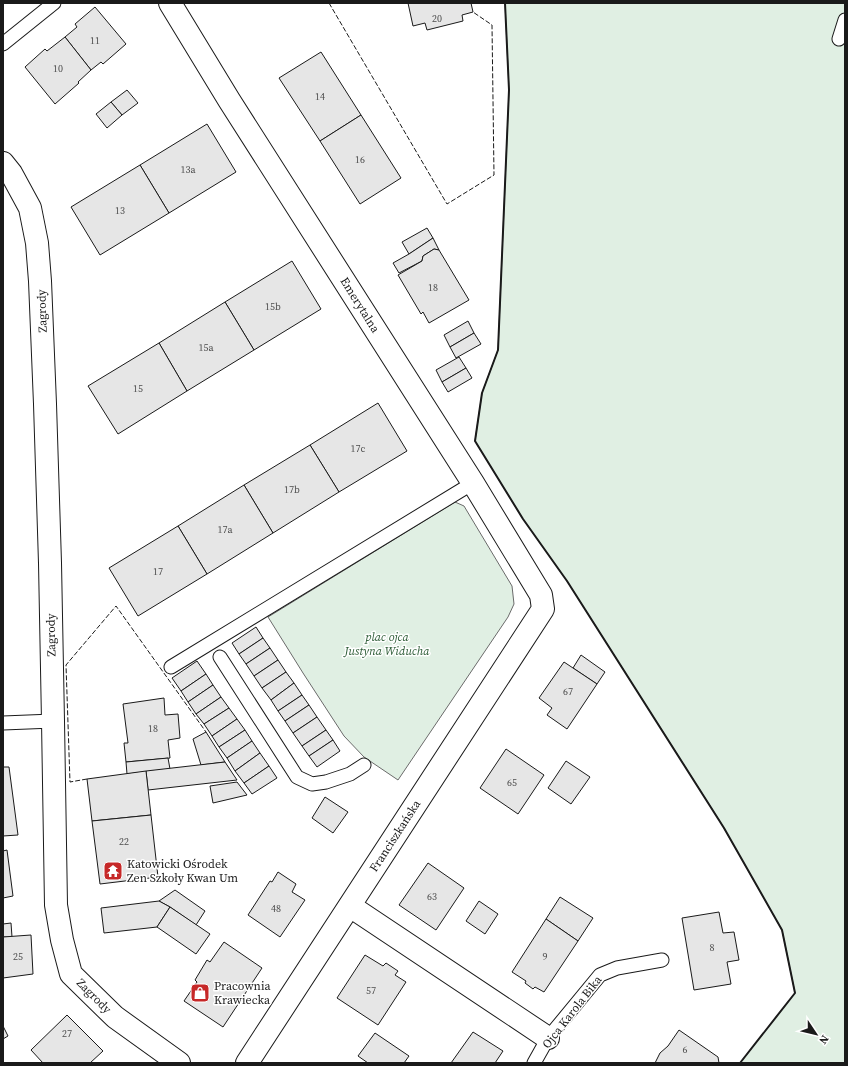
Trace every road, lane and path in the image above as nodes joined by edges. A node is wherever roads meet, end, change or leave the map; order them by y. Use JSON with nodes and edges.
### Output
{"nodes":[{"id":1,"x":54,"y":3,"type":"edge"},
{"id":2,"x":170,"y":3,"type":"edge"},
{"id":3,"x":845,"y":20,"type":"edge"},
{"id":4,"x":839,"y":39,"type":"dead end"},
{"id":5,"x":3,"y":44,"type":"edge"},
{"id":6,"x":3,"y":162,"type":"edge"},
{"id":7,"x":473,"y":483,"type":"junction"},
{"id":8,"x":542,"y":602,"type":"joint"},
{"id":9,"x":220,"y":658,"type":"dead end"},
{"id":10,"x":171,"y":667,"type":"dead end"},
{"id":11,"x":53,"y":721,"type":"junction"},
{"id":12,"x":3,"y":723,"type":"edge"},
{"id":13,"x":364,"y":764,"type":"dead end"},
{"id":14,"x":350,"y":906,"type":"junction"},
{"id":15,"x":662,"y":960,"type":"dead end"},
{"id":16,"x":548,"y":1038,"type":"junction"},
{"id":17,"x":179,"y":1063,"type":"edge"},
{"id":18,"x":247,"y":1063,"type":"edge"},
{"id":19,"x":534,"y":1063,"type":"edge"}],
"edges":[{"from":1,"to":5,"type":"lane"},
{"from":2,"to":7,"type":"street","name":"Emerytalna"},
{"from":3,"to":4,"type":"lane"},
{"from":6,"to":11,"type":"street","name":"Zagrody"},
{"from":7,"to":8,"type":"street","name":"Emerytalna"},
{"from":7,"to":10,"type":"lane"},
{"from":8,"to":14,"type":"street","name":"Franciszkańska"},
{"from":9,"to":13,"type":"lane"},
{"from":11,"to":12,"type":"lane"},
{"from":11,"to":17,"type":"street","name":"Zagrody"},
{"from":14,"to":16,"type":"street"},
{"from":14,"to":18,"type":"street","name":"Franciszkańska"},
{"from":15,"to":16,"type":"lane","name":"Ojca Karola Bika"},
{"from":16,"to":19,"type":"lane","name":"Ojca Karola Bika"}]}
